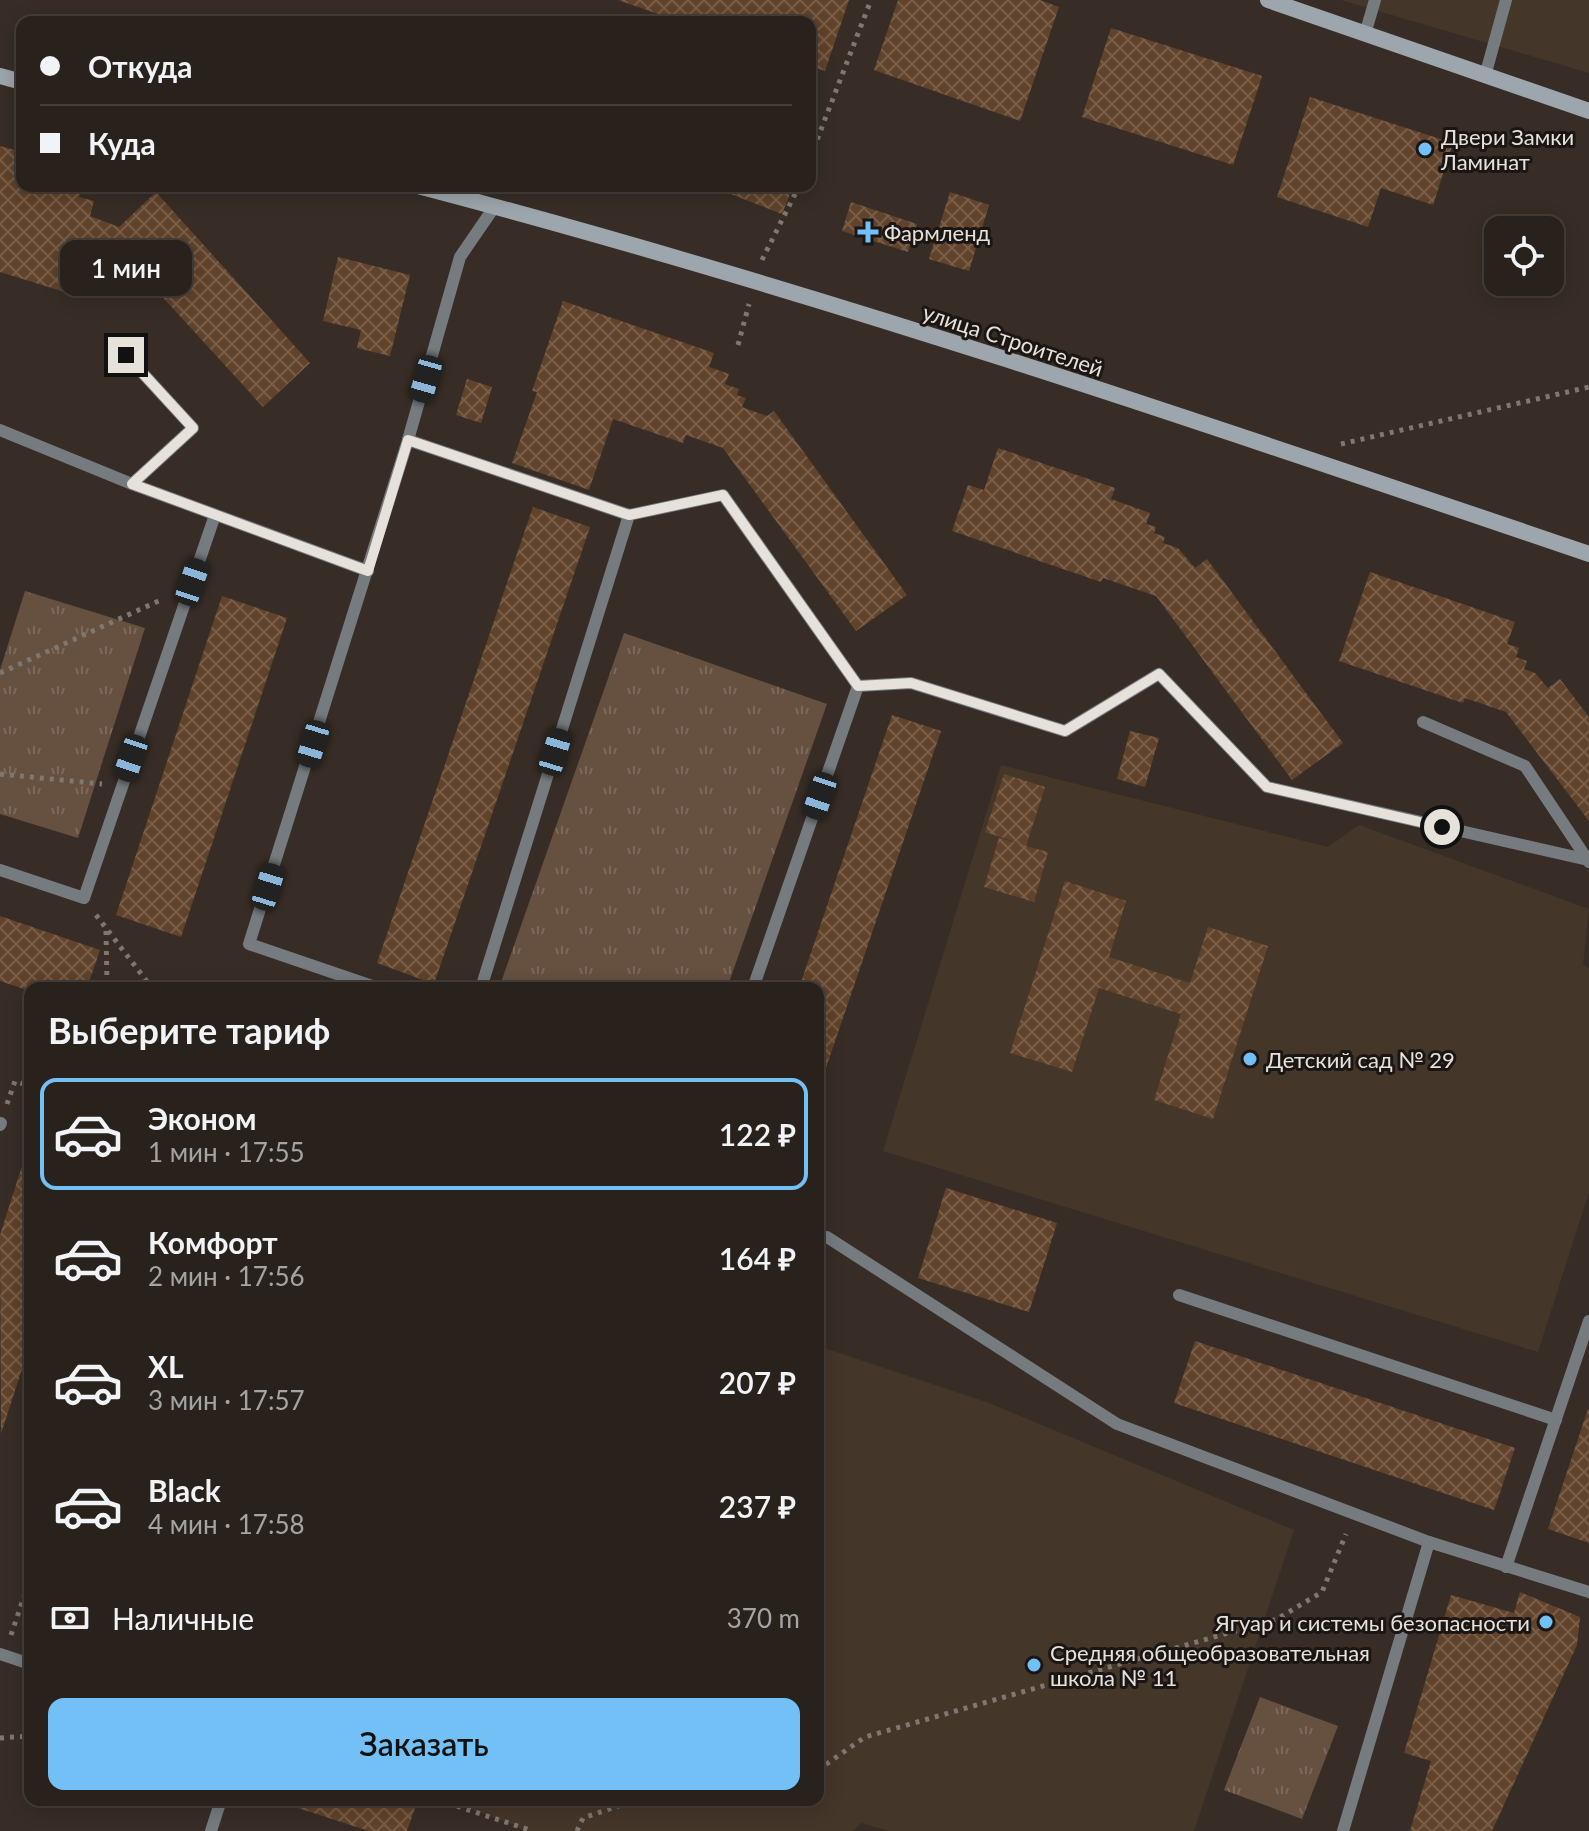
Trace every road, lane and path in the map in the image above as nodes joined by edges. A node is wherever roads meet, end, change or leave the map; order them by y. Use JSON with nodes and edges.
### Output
{"nodes":[{"id":1,"x":871,"y":0,"type":"edge"},
{"id":2,"x":1268,"y":0,"type":"edge"},
{"id":3,"x":1375,"y":0,"type":"edge"},
{"id":4,"x":1506,"y":0,"type":"edge"},
{"id":5,"x":1365,"y":34,"type":"junction"},
{"id":6,"x":1485,"y":76,"type":"junction"},
{"id":7,"x":1589,"y":111,"type":"edge"},
{"id":8,"x":816,"y":142,"type":"edge"},
{"id":9,"x":441,"y":192,"type":"edge"},
{"id":10,"x":495,"y":206,"type":"junction"},
{"id":11,"x":126,"y":355,"type":"dead end"},
{"id":12,"x":1589,"y":387,"type":"edge"},
{"id":13,"x":0,"y":430,"type":"edge"},
{"id":14,"x":408,"y":440,"type":"junction"},
{"id":15,"x":1297,"y":454,"type":"junction"},
{"id":16,"x":132,"y":484,"type":"junction"},
{"id":17,"x":215,"y":515,"type":"junction"},
{"id":18,"x":629,"y":515,"type":"junction"},
{"id":19,"x":1589,"y":554,"type":"edge"},
{"id":20,"x":368,"y":571,"type":"junction"},
{"id":21,"x":192,"y":582,"type":"junction"},
{"id":22,"x":0,"y":673,"type":"edge"},
{"id":23,"x":858,"y":686,"type":"junction"},
{"id":24,"x":1423,"y":722,"type":"dead end"},
{"id":25,"x":0,"y":774,"type":"edge"},
{"id":26,"x":121,"y":787,"type":"junction"},
{"id":27,"x":1588,"y":861,"type":"edge"},
{"id":28,"x":0,"y":870,"type":"edge"},
{"id":29,"x":84,"y":898,"type":"junction"},
{"id":30,"x":106,"y":930,"type":"junction"},
{"id":31,"x":107,"y":982,"type":"edge"},
{"id":32,"x":147,"y":982,"type":"edge"},
{"id":33,"x":360,"y":982,"type":"edge"},
{"id":34,"x":483,"y":982,"type":"edge"},
{"id":35,"x":755,"y":982,"type":"edge"},
{"id":36,"x":15,"y":1081,"type":"dead end"},
{"id":37,"x":24,"y":1084,"type":"edge"},
{"id":38,"x":827,"y":1237,"type":"dead end"},
{"id":39,"x":1179,"y":1295,"type":"dead end"},
{"id":40,"x":1589,"y":1321,"type":"edge"},
{"id":41,"x":1556,"y":1420,"type":"junction"},
{"id":42,"x":1354,"y":1515,"type":"junction"},
{"id":43,"x":1429,"y":1542,"type":"junction"},
{"id":44,"x":1506,"y":1567,"type":"junction"},
{"id":45,"x":1589,"y":1592,"type":"edge"},
{"id":46,"x":24,"y":1595,"type":"edge"},
{"id":47,"x":2,"y":1655,"type":"edge"},
{"id":48,"x":24,"y":1662,"type":"edge"},
{"id":49,"x":24,"y":1736,"type":"edge"},
{"id":50,"x":0,"y":1738,"type":"edge"},
{"id":51,"x":824,"y":1766,"type":"edge"},
{"id":52,"x":219,"y":1806,"type":"edge"},
{"id":53,"x":456,"y":1806,"type":"edge"},
{"id":54,"x":618,"y":1806,"type":"edge"},
{"id":55,"x":211,"y":1831,"type":"edge"},
{"id":56,"x":533,"y":1831,"type":"edge"},
{"id":57,"x":577,"y":1831,"type":"edge"},
{"id":58,"x":1343,"y":1831,"type":"edge"}],
"edges":[{"from":1,"to":8,"type":"path"},
{"from":2,"to":5,"type":"main road"},
{"from":3,"to":5,"type":"lane"},
{"from":4,"to":6,"type":"lane"},
{"from":5,"to":6,"type":"main road"},
{"from":6,"to":7,"type":"main road"},
{"from":9,"to":10,"type":"main road","name":"улица Строителей"},
{"from":10,"to":14,"type":"lane"},
{"from":10,"to":15,"type":"main road","name":"улица Строителей"},
{"from":11,"to":16,"type":"lane"},
{"from":12,"to":15,"type":"path"},
{"from":13,"to":16,"type":"lane"},
{"from":14,"to":18,"type":"lane"},
{"from":14,"to":20,"type":"lane"},
{"from":15,"to":19,"type":"main road","name":"улица Строителей"},
{"from":16,"to":17,"type":"lane"},
{"from":17,"to":20,"type":"lane"},
{"from":17,"to":21,"type":"lane"},
{"from":18,"to":23,"type":"lane"},
{"from":18,"to":34,"type":"lane"},
{"from":20,"to":33,"type":"lane"},
{"from":21,"to":22,"type":"path"},
{"from":21,"to":26,"type":"lane"},
{"from":23,"to":27,"type":"lane"},
{"from":23,"to":35,"type":"lane"},
{"from":24,"to":27,"type":"lane"},
{"from":25,"to":26,"type":"path"},
{"from":26,"to":29,"type":"lane"},
{"from":28,"to":29,"type":"lane"},
{"from":29,"to":30,"type":"path"},
{"from":30,"to":31,"type":"path"},
{"from":30,"to":32,"type":"path"},
{"from":36,"to":37,"type":"path"},
{"from":38,"to":42,"type":"lane"},
{"from":39,"to":41,"type":"lane"},
{"from":40,"to":41,"type":"lane"},
{"from":41,"to":44,"type":"lane"},
{"from":42,"to":43,"type":"lane"},
{"from":42,"to":51,"type":"path"},
{"from":43,"to":44,"type":"lane"},
{"from":43,"to":58,"type":"lane"},
{"from":44,"to":45,"type":"lane"},
{"from":46,"to":47,"type":"path"},
{"from":47,"to":48,"type":"lane"},
{"from":49,"to":50,"type":"path"},
{"from":52,"to":55,"type":"lane"},
{"from":53,"to":56,"type":"path"},
{"from":54,"to":57,"type":"path"}]}
